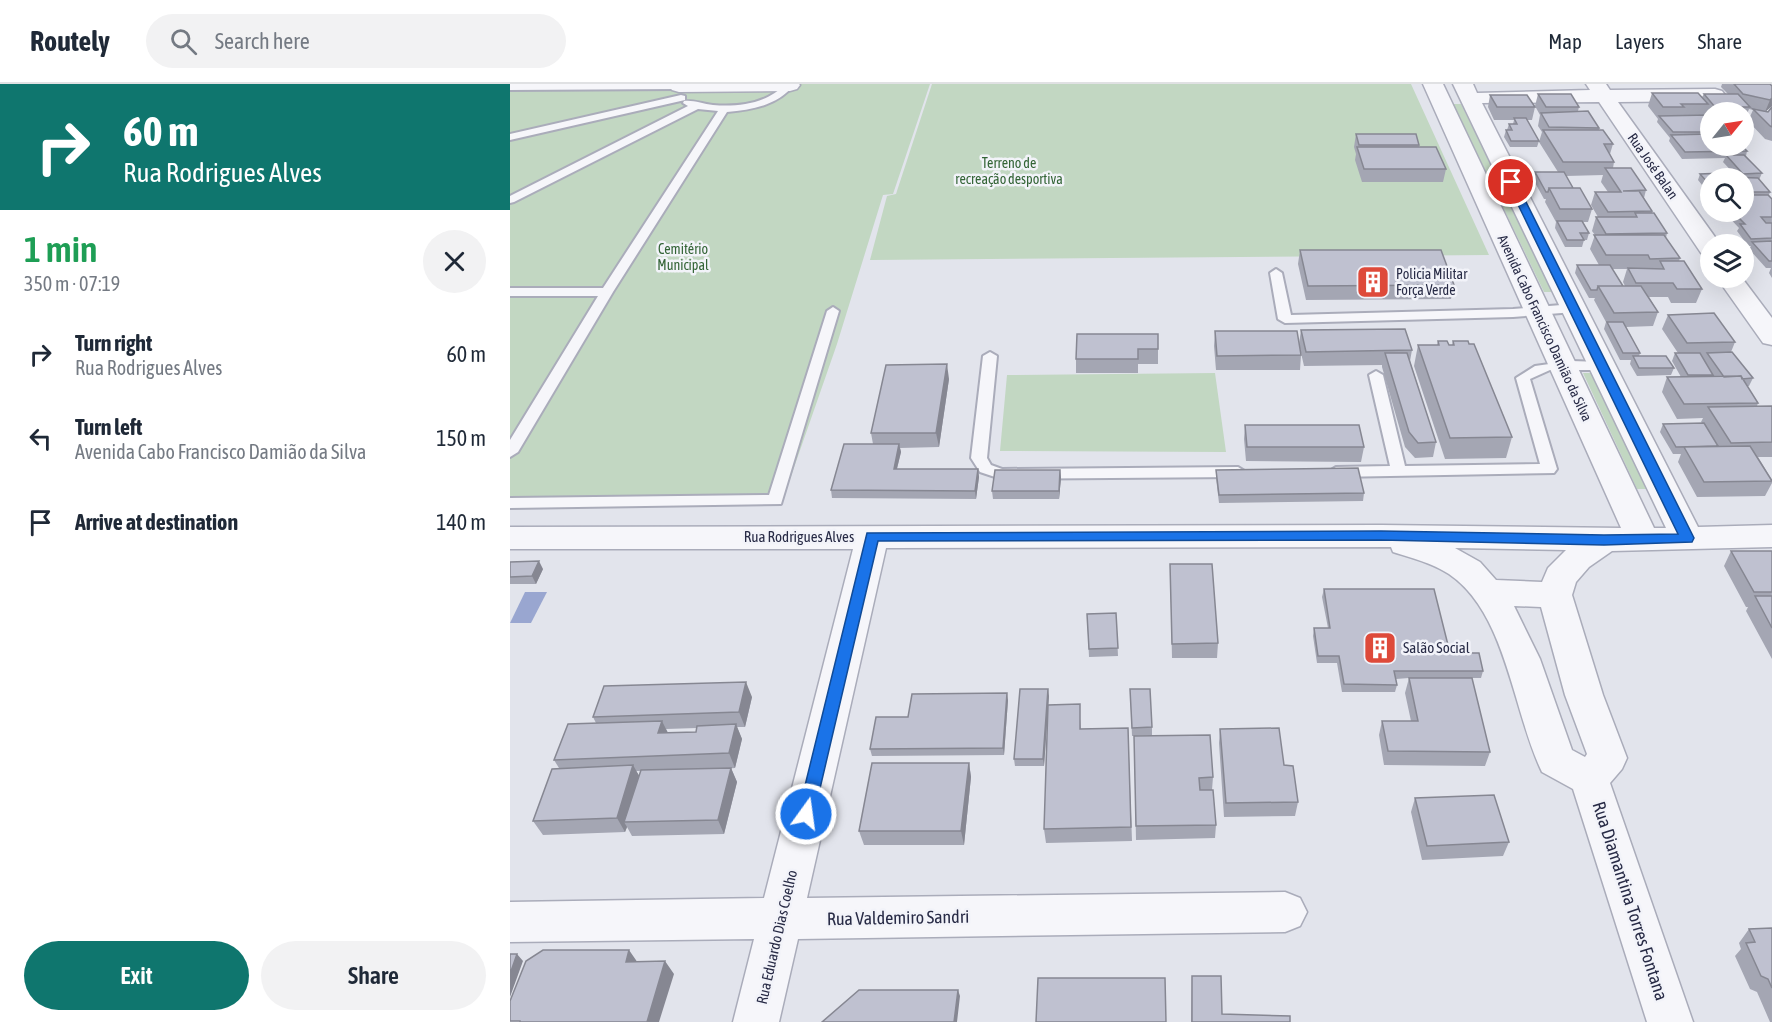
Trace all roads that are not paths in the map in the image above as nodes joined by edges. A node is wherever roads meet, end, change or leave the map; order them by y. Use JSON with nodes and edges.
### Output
{"nodes":[{"id":1,"x":790,"y":85,"type":"edge"},
{"id":2,"x":739,"y":86,"type":"edge"},
{"id":3,"x":510,"y":87,"type":"edge"},
{"id":4,"x":680,"y":89,"type":"edge"},
{"id":5,"x":1600,"y":90,"type":"edge"},
{"id":6,"x":1436,"y":91,"type":"edge"},
{"id":7,"x":1466,"y":91,"type":"edge"},
{"id":8,"x":1715,"y":95,"type":"edge"},
{"id":9,"x":696,"y":106,"type":"junction"},
{"id":10,"x":724,"y":109,"type":"junction"},
{"id":11,"x":510,"y":137,"type":"edge"},
{"id":12,"x":510,"y":200,"type":"edge"},
{"id":13,"x":1700,"y":234,"type":"edge"},
{"id":14,"x":1276,"y":273,"type":"dead end"},
{"id":15,"x":1737,"y":288,"type":"edge"},
{"id":16,"x":510,"y":292,"type":"edge"},
{"id":17,"x":607,"y":292,"type":"junction"},
{"id":18,"x":1574,"y":308,"type":"junction"},
{"id":19,"x":1537,"y":309,"type":"junction"},
{"id":20,"x":833,"y":310,"type":"dead end"},
{"id":21,"x":1772,"y":338,"type":"edge"},
{"id":22,"x":990,"y":356,"type":"dead end"},
{"id":23,"x":1563,"y":366,"type":"junction"},
{"id":24,"x":1602,"y":366,"type":"junction"},
{"id":25,"x":1376,"y":375,"type":"dead end"},
{"id":26,"x":510,"y":452,"type":"edge"},
{"id":27,"x":1399,"y":471,"type":"junction"},
{"id":28,"x":1248,"y":472,"type":"edge"},
{"id":29,"x":1318,"y":472,"type":"edge"},
{"id":30,"x":510,"y":503,"type":"edge"},
{"id":31,"x":1381,"y":536,"type":"junction"},
{"id":32,"x":1772,"y":536,"type":"edge"},
{"id":33,"x":872,"y":537,"type":"junction"},
{"id":34,"x":510,"y":538,"type":"edge"},
{"id":35,"x":1687,"y":538,"type":"junction"},
{"id":36,"x":1604,"y":540,"type":"junction"},
{"id":37,"x":1643,"y":540,"type":"junction"},
{"id":38,"x":1487,"y":592,"type":"junction"},
{"id":39,"x":1554,"y":595,"type":"junction"},
{"id":40,"x":1589,"y":779,"type":"junction"},
{"id":41,"x":1286,"y":912,"type":"dead end"},
{"id":42,"x":781,"y":919,"type":"junction"},
{"id":43,"x":510,"y":922,"type":"edge"},
{"id":44,"x":756,"y":1022,"type":"edge"},
{"id":45,"x":1670,"y":1022,"type":"edge"}],
"edges":[{"from":1,"to":2,"type":"street"},
{"from":1,"to":10,"type":"lane"},
{"from":2,"to":4,"type":"street"},
{"from":2,"to":10,"type":"street"},
{"from":3,"to":4,"type":"lane"},
{"from":4,"to":9,"type":"lane"},
{"from":4,"to":11,"type":"lane"},
{"from":5,"to":7,"type":"street"},
{"from":5,"to":8,"type":"street"},
{"from":5,"to":13,"type":"street","name":"Rua José Balan"},
{"from":6,"to":7,"type":"street"},
{"from":6,"to":19,"type":"street","name":"Avenida Cabo Francisco Damião da Silva"},
{"from":7,"to":18,"type":"street"},
{"from":9,"to":10,"type":"lane"},
{"from":9,"to":12,"type":"lane"},
{"from":10,"to":17,"type":"lane"},
{"from":14,"to":19,"type":"lane"},
{"from":15,"to":21,"type":"street"},
{"from":16,"to":17,"type":"lane"},
{"from":17,"to":26,"type":"lane"},
{"from":18,"to":19,"type":"lane"},
{"from":18,"to":24,"type":"street"},
{"from":19,"to":23,"type":"street","name":"Avenida Cabo Francisco Damião da Silva"},
{"from":20,"to":30,"type":"lane"},
{"from":22,"to":28,"type":"lane"},
{"from":23,"to":24,"type":"lane"},
{"from":23,"to":27,"type":"lane"},
{"from":23,"to":37,"type":"street","name":"Avenida Cabo Francisco Damião da Silva"},
{"from":24,"to":35,"type":"street"},
{"from":25,"to":27,"type":"lane"},
{"from":27,"to":29,"type":"lane"},
{"from":31,"to":33,"type":"street","name":"Rua Rodrigues Alves"},
{"from":31,"to":36,"type":"street","name":"Rua Rodrigues Alves"},
{"from":31,"to":38,"type":"street"},
{"from":32,"to":35,"type":"street","name":"Rua Rodrigues Alves"},
{"from":33,"to":34,"type":"street","name":"Rua Rodrigues Alves"},
{"from":33,"to":42,"type":"street","name":"Rua Eduardo Dias Coelho"},
{"from":35,"to":37,"type":"street","name":"Rua Rodrigues Alves"},
{"from":36,"to":37,"type":"street","name":"Rua Rodrigues Alves"},
{"from":36,"to":39,"type":"street"},
{"from":38,"to":39,"type":"street"},
{"from":38,"to":40,"type":"street"},
{"from":39,"to":40,"type":"street"},
{"from":40,"to":45,"type":"street","name":"Rua Diamantina Torres Fontana"},
{"from":41,"to":42,"type":"street","name":"Rua Valdemiro Sandri"},
{"from":42,"to":43,"type":"street","name":"Rua Valdemiro Sandri"},
{"from":42,"to":44,"type":"street","name":"Rua Eduardo Dias Coelho"}]}
